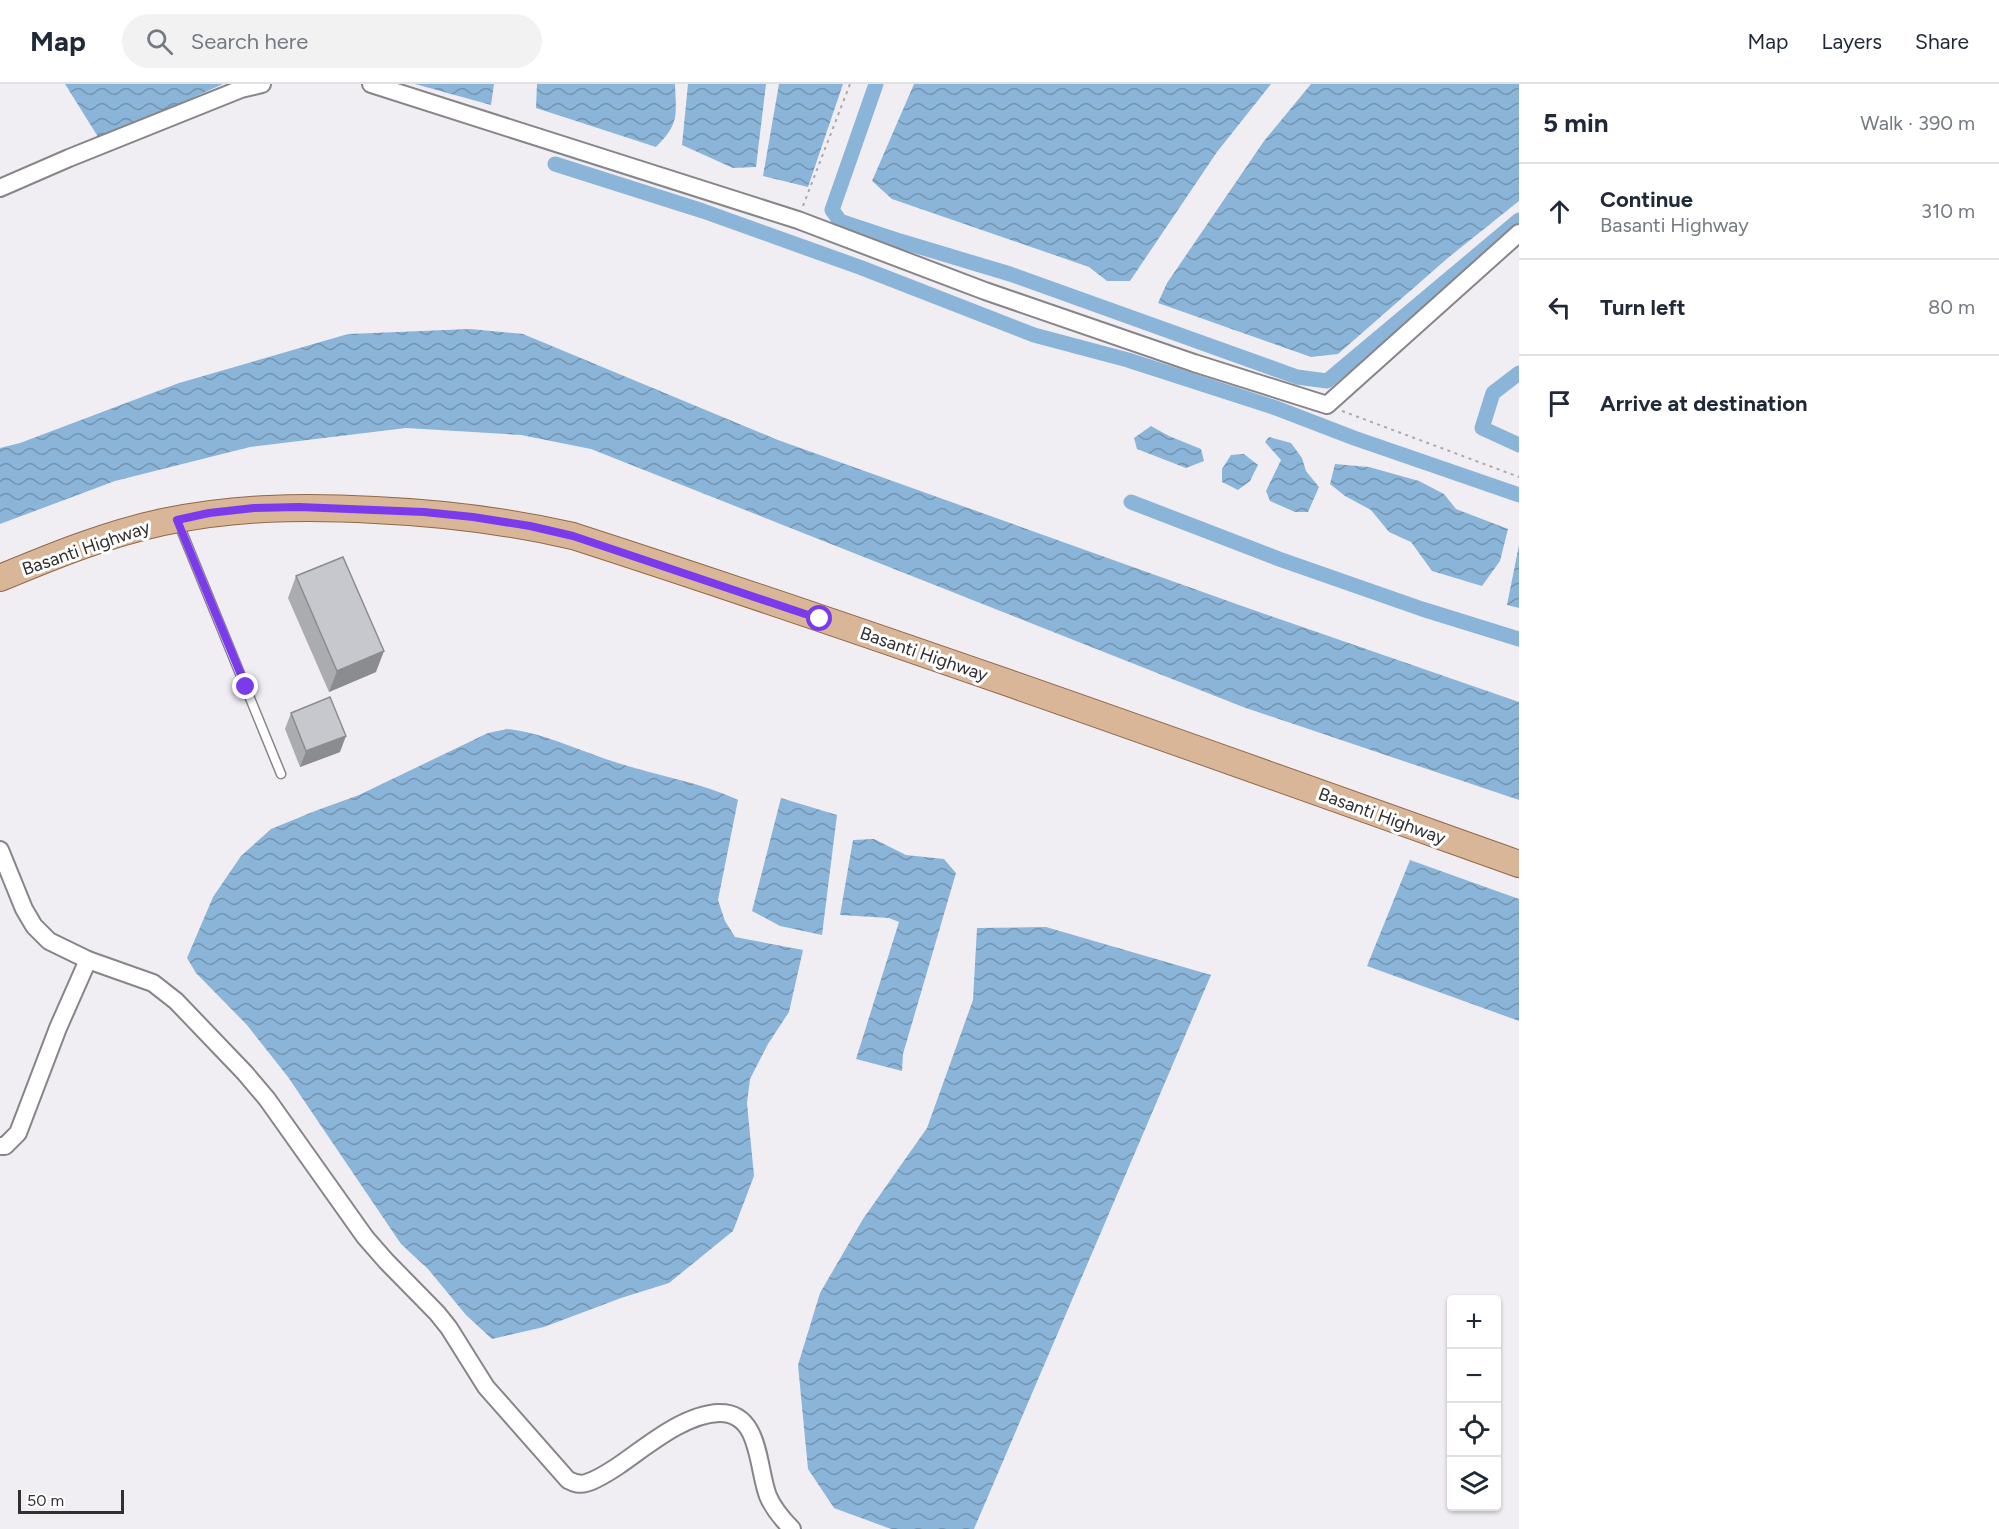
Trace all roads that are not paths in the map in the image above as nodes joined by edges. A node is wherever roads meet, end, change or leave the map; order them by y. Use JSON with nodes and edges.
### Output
{"nodes":[{"id":1,"x":262,"y":84,"type":"edge"},
{"id":2,"x":371,"y":84,"type":"edge"},
{"id":3,"x":0,"y":188,"type":"edge"},
{"id":4,"x":1519,"y":233,"type":"edge"},
{"id":5,"x":177,"y":520,"type":"junction"},
{"id":6,"x":0,"y":578,"type":"edge"},
{"id":7,"x":281,"y":774,"type":"dead end"},
{"id":8,"x":0,"y":850,"type":"edge"},
{"id":9,"x":1519,"y":864,"type":"edge"},
{"id":10,"x":88,"y":960,"type":"junction"},
{"id":11,"x":0,"y":1146,"type":"edge"},
{"id":12,"x":792,"y":1529,"type":"edge"}],
"edges":[{"from":1,"to":3,"type":"street"},
{"from":2,"to":4,"type":"street"},
{"from":5,"to":6,"type":"main road","name":"Basanti Highway"},
{"from":5,"to":7,"type":"lane"},
{"from":5,"to":9,"type":"main road","name":"Basanti Highway"},
{"from":8,"to":10,"type":"street"},
{"from":10,"to":11,"type":"street"},
{"from":10,"to":12,"type":"street"}]}
